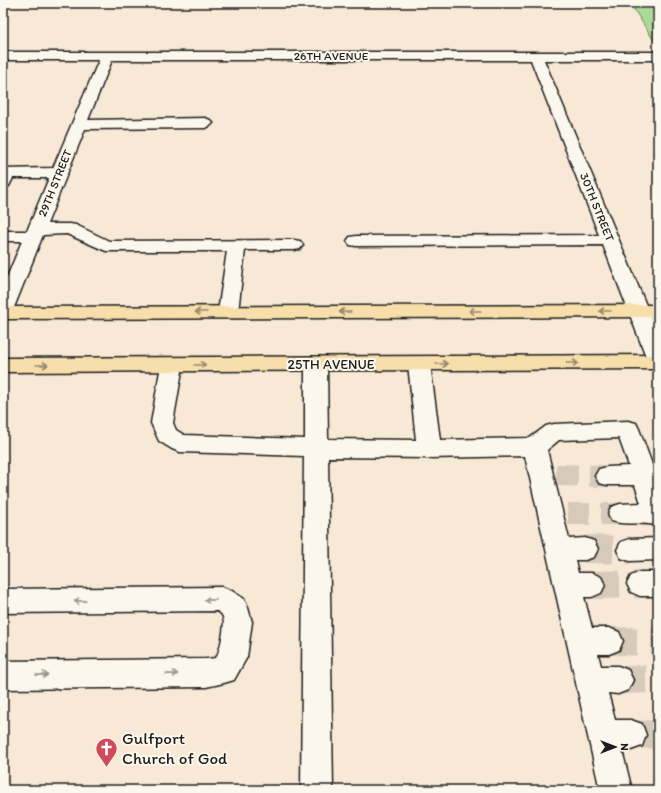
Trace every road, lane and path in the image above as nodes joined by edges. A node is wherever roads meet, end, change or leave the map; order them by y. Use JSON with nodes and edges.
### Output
{"nodes":[{"id":1,"x":3,"y":56,"type":"edge"},
{"id":2,"x":107,"y":56,"type":"junction"},
{"id":3,"x":536,"y":56,"type":"junction"},
{"id":4,"x":658,"y":56,"type":"edge"},
{"id":5,"x":205,"y":123,"type":"dead end"},
{"id":6,"x":79,"y":125,"type":"junction"},
{"id":7,"x":59,"y":173,"type":"junction"},
{"id":8,"x":5,"y":176,"type":"edge"},
{"id":9,"x":35,"y":233,"type":"junction"},
{"id":10,"x":3,"y":236,"type":"edge"},
{"id":11,"x":610,"y":240,"type":"junction"},
{"id":12,"x":356,"y":241,"type":"dead end"},
{"id":13,"x":237,"y":245,"type":"junction"},
{"id":14,"x":294,"y":245,"type":"dead end"},
{"id":15,"x":638,"y":311,"type":"junction"},
{"id":16,"x":658,"y":311,"type":"edge"},
{"id":17,"x":3,"y":312,"type":"edge"},
{"id":18,"x":228,"y":312,"type":"junction"},
{"id":19,"x":658,"y":359,"type":"edge"},
{"id":20,"x":658,"y":362,"type":"edge"},
{"id":21,"x":419,"y":364,"type":"junction"},
{"id":22,"x":3,"y":365,"type":"edge"},
{"id":23,"x":172,"y":365,"type":"junction"},
{"id":24,"x":316,"y":365,"type":"junction"},
{"id":25,"x":535,"y":447,"type":"junction"},
{"id":26,"x":316,"y":448,"type":"junction"},
{"id":27,"x":429,"y":449,"type":"junction"},
{"id":28,"x":644,"y":475,"type":"junction"},
{"id":29,"x":607,"y":476,"type":"tunnel mouth"},
{"id":30,"x":620,"y":514,"type":"tunnel mouth"},
{"id":31,"x":658,"y":514,"type":"edge"},
{"id":32,"x":585,"y":549,"type":"tunnel mouth"},
{"id":33,"x":658,"y":549,"type":"edge"},
{"id":34,"x":559,"y":550,"type":"junction"},
{"id":35,"x":630,"y":550,"type":"tunnel mouth"},
{"id":36,"x":3,"y":602,"type":"edge"},
{"id":37,"x":581,"y":641,"type":"junction"},
{"id":38,"x":609,"y":641,"type":"tunnel mouth"},
{"id":39,"x":3,"y":675,"type":"edge"},
{"id":40,"x":590,"y":679,"type":"junction"},
{"id":41,"x":618,"y":680,"type":"tunnel mouth"},
{"id":42,"x":317,"y":790,"type":"edge"},
{"id":43,"x":616,"y":790,"type":"edge"}],
"edges":[{"from":1,"to":2,"type":"street","name":"26TH AVENUE"},
{"from":2,"to":3,"type":"street","name":"26TH AVENUE"},
{"from":2,"to":6,"type":"street","name":"29TH STREET"},
{"from":3,"to":4,"type":"street","name":"26TH AVENUE"},
{"from":3,"to":11,"type":"street","name":"30TH STREET"},
{"from":5,"to":6,"type":"street"},
{"from":6,"to":7,"type":"street","name":"29TH STREET"},
{"from":7,"to":8,"type":"street"},
{"from":7,"to":9,"type":"street","name":"29TH STREET"},
{"from":9,"to":10,"type":"street"},
{"from":9,"to":13,"type":"street"},
{"from":9,"to":17,"type":"street","name":"29TH STREET"},
{"from":11,"to":12,"type":"street"},
{"from":11,"to":15,"type":"street","name":"30TH STREET"},
{"from":13,"to":14,"type":"street"},
{"from":13,"to":18,"type":"street"},
{"from":15,"to":16,"type":"main road"},
{"from":15,"to":18,"type":"main road","one_way":true},
{"from":15,"to":19,"type":"street","name":"30TH STREET"},
{"from":18,"to":17,"type":"main road","one_way":true},
{"from":21,"to":20,"type":"main road","name":"25TH AVENUE","one_way":true},
{"from":21,"to":24,"type":"main road","name":"25TH AVENUE"},
{"from":21,"to":27,"type":"street"},
{"from":22,"to":23,"type":"main road","name":"25TH AVENUE","one_way":true},
{"from":23,"to":24,"type":"main road","name":"25TH AVENUE","one_way":true},
{"from":23,"to":26,"type":"street"},
{"from":24,"to":26,"type":"street"},
{"from":25,"to":27,"type":"street"},
{"from":25,"to":28,"type":"street"},
{"from":25,"to":34,"type":"street"},
{"from":26,"to":27,"type":"street"},
{"from":26,"to":42,"type":"street"},
{"from":28,"to":29,"type":"street"},
{"from":28,"to":31,"type":"street"},
{"from":30,"to":31,"type":"street"},
{"from":32,"to":34,"type":"street"},
{"from":33,"to":35,"type":"street"},
{"from":34,"to":37,"type":"street"},
{"from":39,"to":36,"type":"street","one_way":true},
{"from":37,"to":38,"type":"street"},
{"from":37,"to":40,"type":"street"},
{"from":40,"to":41,"type":"street"},
{"from":40,"to":43,"type":"street"}]}
